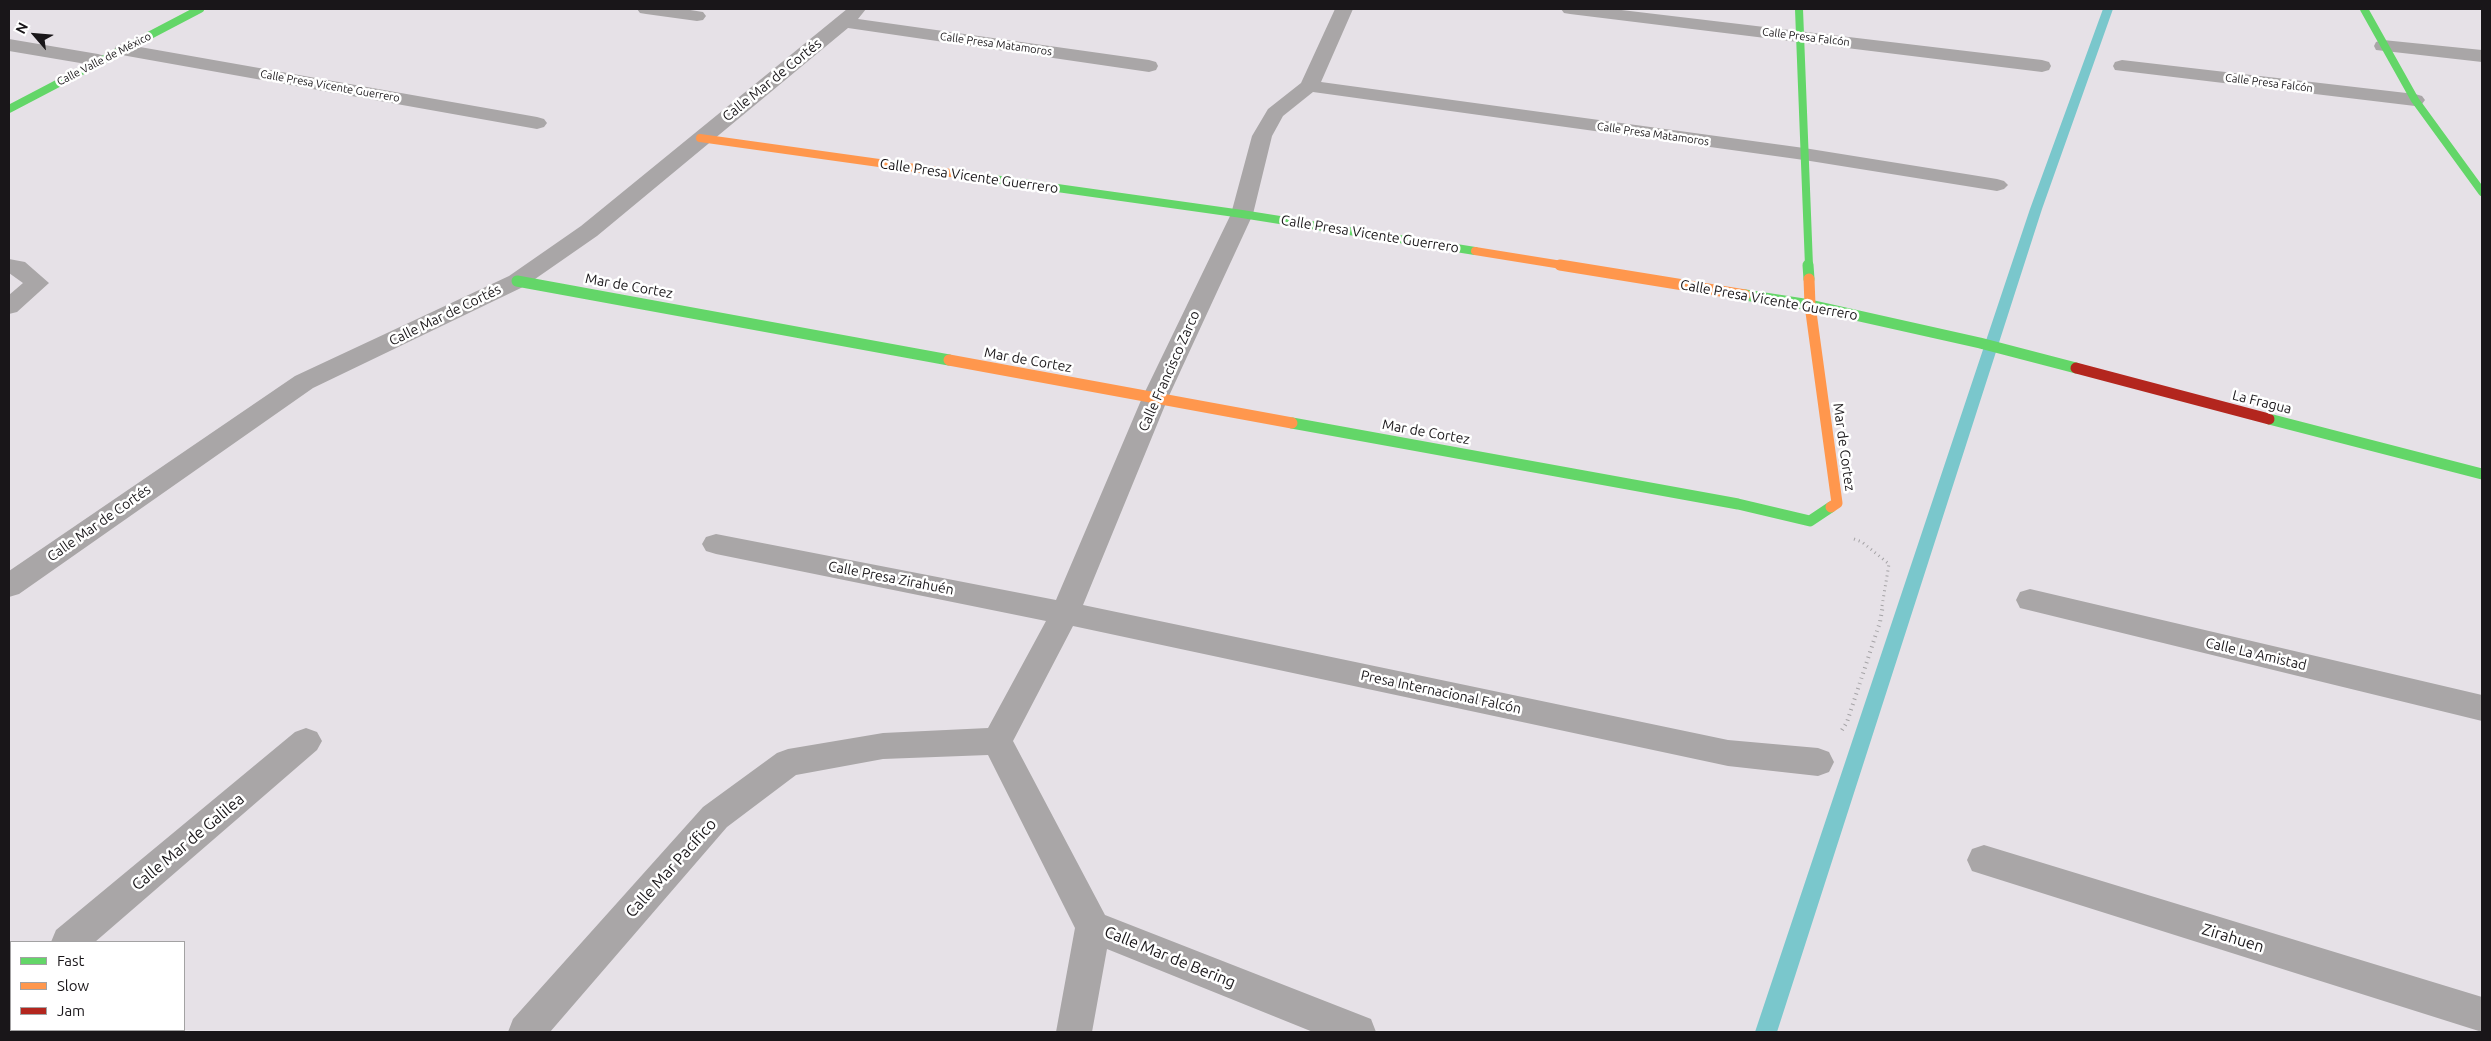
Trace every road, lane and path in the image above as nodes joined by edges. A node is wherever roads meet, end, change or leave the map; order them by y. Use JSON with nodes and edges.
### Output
{"nodes":[{"id":1,"x":200,"y":9,"type":"edge"},
{"id":2,"x":646,"y":9,"type":"edge"},
{"id":3,"x":1344,"y":9,"type":"edge"},
{"id":4,"x":1570,"y":9,"type":"edge"},
{"id":5,"x":1799,"y":9,"type":"edge"},
{"id":6,"x":2364,"y":9,"type":"edge"},
{"id":7,"x":850,"y":15,"type":"edge"},
{"id":8,"x":697,"y":16,"type":"dead end"},
{"id":9,"x":1800,"y":37,"type":"junction"},
{"id":10,"x":9,"y":45,"type":"edge"},
{"id":11,"x":2383,"y":46,"type":"junction"},
{"id":12,"x":123,"y":50,"type":"junction"},
{"id":13,"x":2482,"y":56,"type":"edge"},
{"id":14,"x":98,"y":60,"type":"junction"},
{"id":15,"x":1150,"y":66,"type":"dead end"},
{"id":16,"x":2042,"y":66,"type":"dead end"},
{"id":17,"x":2122,"y":66,"type":"dead end"},
{"id":18,"x":1309,"y":86,"type":"junction"},
{"id":19,"x":2415,"y":100,"type":"junction"},
{"id":20,"x":9,"y":109,"type":"edge"},
{"id":21,"x":537,"y":123,"type":"dead end"},
{"id":22,"x":700,"y":138,"type":"junction"},
{"id":23,"x":1804,"y":154,"type":"junction"},
{"id":24,"x":1997,"y":185,"type":"dead end"},
{"id":25,"x":2482,"y":192,"type":"edge"},
{"id":26,"x":1242,"y":214,"type":"junction"},
{"id":27,"x":9,"y":266,"type":"edge"},
{"id":28,"x":516,"y":280,"type":"junction"},
{"id":29,"x":1810,"y":305,"type":"junction"},
{"id":30,"x":9,"y":307,"type":"edge"},
{"id":31,"x":2035,"y":359,"type":"joint"},
{"id":32,"x":1155,"y":398,"type":"junction"},
{"id":33,"x":2482,"y":474,"type":"edge"},
{"id":34,"x":1810,"y":521,"type":"junction"},
{"id":35,"x":716,"y":544,"type":"dead end"},
{"id":36,"x":9,"y":586,"type":"edge"},
{"id":37,"x":2030,"y":600,"type":"dead end"},
{"id":38,"x":1066,"y":613,"type":"junction"},
{"id":39,"x":2482,"y":708,"type":"edge"},
{"id":40,"x":997,"y":740,"type":"junction"},
{"id":41,"x":306,"y":741,"type":"dead end"},
{"id":42,"x":1818,"y":762,"type":"joint"},
{"id":43,"x":1984,"y":860,"type":"dead end"},
{"id":44,"x":1093,"y":927,"type":"junction"},
{"id":45,"x":70,"y":941,"type":"edge"},
{"id":46,"x":2482,"y":1015,"type":"edge"},
{"id":47,"x":526,"y":1032,"type":"edge"},
{"id":48,"x":1074,"y":1032,"type":"edge"},
{"id":49,"x":1358,"y":1032,"type":"edge"}],
"edges":[{"from":1,"to":12,"type":"street","name":"Calle Valle de México"},
{"from":2,"to":8,"type":"street"},
{"from":3,"to":18,"type":"street","name":"Calle Francisco Zarco"},
{"from":4,"to":9,"type":"street","name":"Calle Presa Falcón"},
{"from":5,"to":9,"type":"street","name":"Mar de Cortez"},
{"from":6,"to":11,"type":"street"},
{"from":7,"to":15,"type":"street","name":"Calle Presa Matamoros"},
{"from":7,"to":22,"type":"street","name":"Calle Mar de Cortés"},
{"from":9,"to":16,"type":"street","name":"Calle Presa Falcón"},
{"from":9,"to":23,"type":"street","name":"Mar de Cortez"},
{"from":10,"to":14,"type":"street"},
{"from":11,"to":13,"type":"street"},
{"from":11,"to":19,"type":"street"},
{"from":12,"to":14,"type":"street","name":"Calle Valle de México"},
{"from":12,"to":21,"type":"street","name":"Calle Presa Vicente Guerrero"},
{"from":14,"to":20,"type":"street","name":"Calle Valle de México"},
{"from":17,"to":19,"type":"street","name":"Calle Presa Falcón"},
{"from":18,"to":23,"type":"street","name":"Calle Presa Matamoros"},
{"from":18,"to":26,"type":"street","name":"Calle Francisco Zarco"},
{"from":19,"to":25,"type":"street"},
{"from":22,"to":26,"type":"street","name":"Calle Presa Vicente Guerrero"},
{"from":22,"to":28,"type":"street","name":"Calle Mar de Cortés"},
{"from":23,"to":24,"type":"street","name":"Calle Presa Matamoros"},
{"from":23,"to":29,"type":"street","name":"Mar de Cortez"},
{"from":26,"to":29,"type":"street","name":"Calle Presa Vicente Guerrero"},
{"from":26,"to":32,"type":"street","name":"Calle Francisco Zarco"},
{"from":27,"to":30,"type":"street"},
{"from":28,"to":32,"type":"street","name":"Mar de Cortez"},
{"from":28,"to":36,"type":"street","name":"Calle Mar de Cortés"},
{"from":29,"to":31,"type":"street","name":"Calle Presa Vicente Guerrero"},
{"from":29,"to":34,"type":"street","name":"Mar de Cortez"},
{"from":31,"to":33,"type":"street","name":"La Fragua"},
{"from":32,"to":34,"type":"street","name":"Mar de Cortez"},
{"from":32,"to":38,"type":"street","name":"Calle Francisco Zarco"},
{"from":34,"to":42,"type":"path"},
{"from":35,"to":38,"type":"street","name":"Calle Presa Zirahuén"},
{"from":37,"to":39,"type":"street","name":"Calle La Amistad"},
{"from":38,"to":40,"type":"street","name":"Calle Francisco Zarco"},
{"from":38,"to":42,"type":"street","name":"Presa Internacional Falcón"},
{"from":40,"to":44,"type":"street","name":"Calle Mar de Bering"},
{"from":40,"to":47,"type":"street","name":"Calle Mar Pacífico"},
{"from":41,"to":45,"type":"street","name":"Calle Mar de Galilea"},
{"from":43,"to":46,"type":"street","name":"Zirahuen"},
{"from":44,"to":48,"type":"street"},
{"from":44,"to":49,"type":"street","name":"Calle Mar de Bering"}]}
